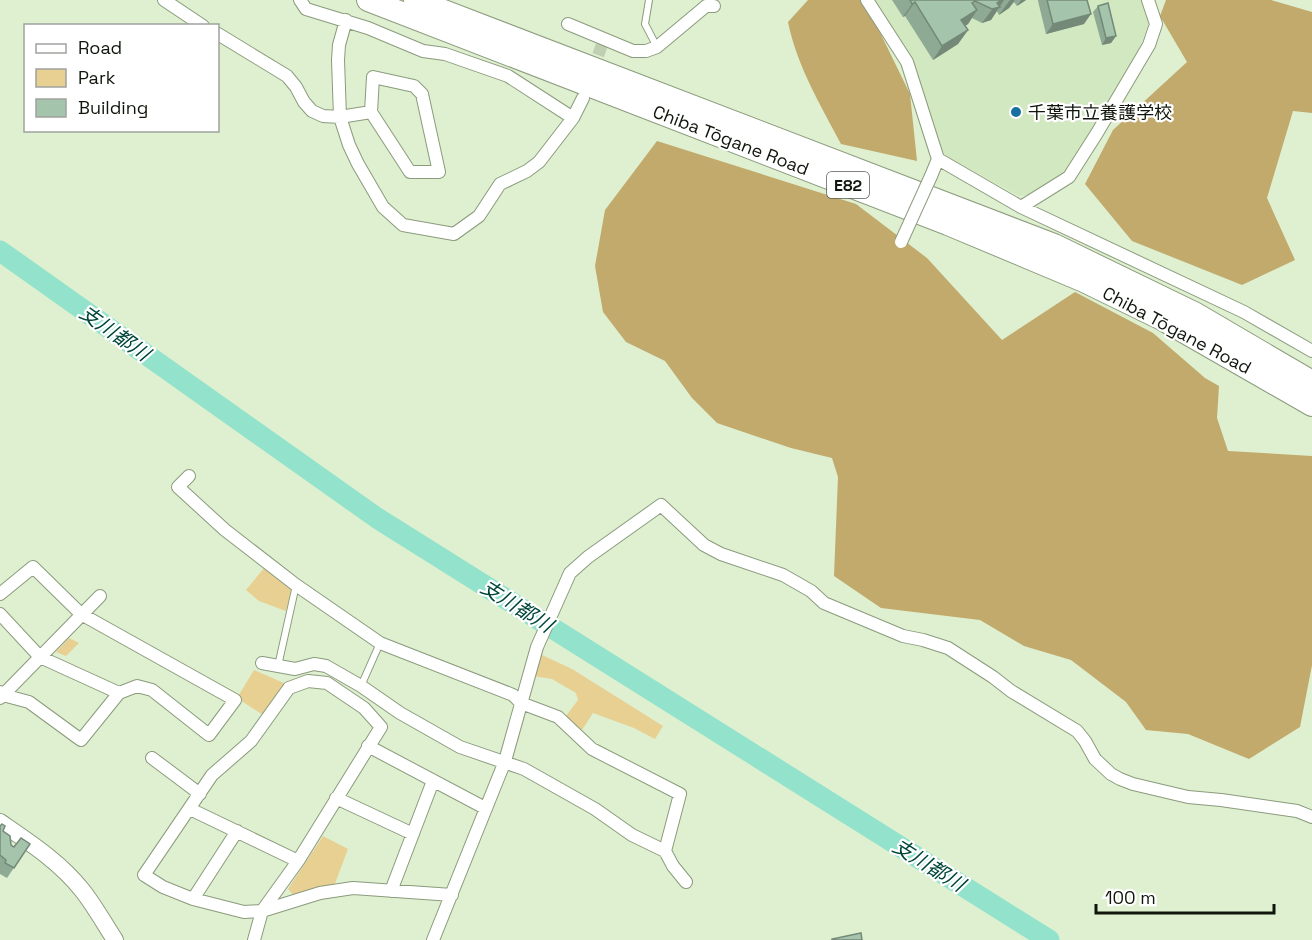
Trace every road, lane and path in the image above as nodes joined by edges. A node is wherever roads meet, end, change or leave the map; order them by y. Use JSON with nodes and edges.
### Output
{"nodes":[{"id":1,"x":164,"y":0,"type":"edge"},
{"id":2,"x":300,"y":0,"type":"edge"},
{"id":3,"x":368,"y":0,"type":"edge"},
{"id":4,"x":415,"y":0,"type":"edge"},
{"id":5,"x":649,"y":0,"type":"edge"},
{"id":6,"x":867,"y":0,"type":"edge"},
{"id":7,"x":1148,"y":0,"type":"edge"},
{"id":8,"x":714,"y":6,"type":"dead end"},
{"id":9,"x":346,"y":20,"type":"junction"},
{"id":10,"x":200,"y":24,"type":"edge"},
{"id":11,"x":568,"y":24,"type":"dead end"},
{"id":12,"x":219,"y":35,"type":"edge"},
{"id":13,"x":657,"y":47,"type":"junction"},
{"id":14,"x":583,"y":98,"type":"dead end"},
{"id":15,"x":371,"y":112,"type":"junction"},
{"id":16,"x":340,"y":117,"type":"junction"},
{"id":17,"x":573,"y":118,"type":"junction"},
{"id":18,"x":938,"y":159,"type":"junction"},
{"id":19,"x":1021,"y":207,"type":"junction"},
{"id":20,"x":901,"y":242,"type":"dead end"},
{"id":21,"x":1312,"y":351,"type":"edge"},
{"id":22,"x":1312,"y":382,"type":"edge"},
{"id":23,"x":1312,"y":405,"type":"edge"},
{"id":24,"x":189,"y":476,"type":"dead end"},
{"id":25,"x":296,"y":585,"type":"junction"},
{"id":26,"x":0,"y":594,"type":"edge"},
{"id":27,"x":100,"y":596,"type":"dead end"},
{"id":28,"x":0,"y":614,"type":"edge"},
{"id":29,"x":81,"y":615,"type":"junction"},
{"id":30,"x":380,"y":644,"type":"junction"},
{"id":31,"x":39,"y":657,"type":"junction"},
{"id":32,"x":262,"y":663,"type":"dead end"},
{"id":33,"x":278,"y":666,"type":"junction"},
{"id":34,"x":361,"y":686,"type":"junction"},
{"id":35,"x":119,"y":693,"type":"junction"},
{"id":36,"x":1,"y":695,"type":"edge"},
{"id":37,"x":521,"y":703,"type":"junction"},
{"id":38,"x":368,"y":746,"type":"junction"},
{"id":39,"x":152,"y":758,"type":"dead end"},
{"id":40,"x":505,"y":761,"type":"junction"},
{"id":41,"x":433,"y":781,"type":"junction"},
{"id":42,"x":200,"y":794,"type":"junction"},
{"id":43,"x":336,"y":798,"type":"junction"},
{"id":44,"x":485,"y":808,"type":"junction"},
{"id":45,"x":190,"y":809,"type":"junction"},
{"id":46,"x":1312,"y":818,"type":"edge"},
{"id":47,"x":0,"y":822,"type":"edge"},
{"id":48,"x":237,"y":831,"type":"junction"},
{"id":49,"x":413,"y":834,"type":"junction"},
{"id":50,"x":665,"y":851,"type":"junction"},
{"id":51,"x":298,"y":861,"type":"junction"},
{"id":52,"x":686,"y":882,"type":"dead end"},
{"id":53,"x":391,"y":891,"type":"junction"},
{"id":54,"x":452,"y":895,"type":"junction"},
{"id":55,"x":193,"y":899,"type":"junction"},
{"id":56,"x":262,"y":911,"type":"junction"},
{"id":57,"x":115,"y":940,"type":"edge"},
{"id":58,"x":254,"y":940,"type":"edge"},
{"id":59,"x":433,"y":940,"type":"edge"}],
"edges":[{"from":1,"to":10,"type":"street"},
{"from":2,"to":9,"type":"street"},
{"from":3,"to":23,"type":"highway","name":"Chiba Tōgane Road","number":"E82"},
{"from":4,"to":22,"type":"highway","name":"Chiba Tōgane Road","number":"E82"},
{"from":5,"to":13,"type":"lane"},
{"from":6,"to":18,"type":"street"},
{"from":7,"to":19,"type":"street"},
{"from":8,"to":13,"type":"street"},
{"from":9,"to":16,"type":"street"},
{"from":9,"to":17,"type":"street"},
{"from":11,"to":13,"type":"street"},
{"from":12,"to":16,"type":"street"},
{"from":14,"to":17,"type":"street"},
{"from":15,"to":15,"type":"street"},
{"from":15,"to":16,"type":"street"},
{"from":16,"to":17,"type":"street"},
{"from":18,"to":19,"type":"street"},
{"from":18,"to":20,"type":"street","bridge":true},
{"from":19,"to":21,"type":"street"},
{"from":24,"to":25,"type":"street"},
{"from":25,"to":30,"type":"street"},
{"from":25,"to":33,"type":"lane"},
{"from":26,"to":29,"type":"street"},
{"from":27,"to":29,"type":"street"},
{"from":28,"to":31,"type":"street"},
{"from":29,"to":31,"type":"street"},
{"from":29,"to":35,"type":"street"},
{"from":30,"to":34,"type":"lane"},
{"from":30,"to":37,"type":"street"},
{"from":31,"to":35,"type":"street"},
{"from":31,"to":36,"type":"street"},
{"from":32,"to":33,"type":"street"},
{"from":33,"to":34,"type":"street"},
{"from":34,"to":40,"type":"street"},
{"from":35,"to":36,"type":"street"},
{"from":37,"to":40,"type":"street"},
{"from":37,"to":46,"type":"street"},
{"from":37,"to":50,"type":"street"},
{"from":38,"to":41,"type":"street"},
{"from":38,"to":42,"type":"street"},
{"from":38,"to":43,"type":"street"},
{"from":39,"to":42,"type":"street"},
{"from":40,"to":44,"type":"street"},
{"from":40,"to":50,"type":"street"},
{"from":41,"to":44,"type":"street"},
{"from":41,"to":49,"type":"street"},
{"from":42,"to":45,"type":"street"},
{"from":43,"to":49,"type":"street"},
{"from":43,"to":51,"type":"street"},
{"from":44,"to":54,"type":"street"},
{"from":45,"to":48,"type":"street"},
{"from":45,"to":55,"type":"street"},
{"from":47,"to":57,"type":"street"},
{"from":48,"to":51,"type":"street"},
{"from":48,"to":55,"type":"street"},
{"from":49,"to":53,"type":"street"},
{"from":50,"to":52,"type":"street"},
{"from":51,"to":56,"type":"street"},
{"from":53,"to":54,"type":"street"},
{"from":53,"to":56,"type":"street"},
{"from":54,"to":59,"type":"street"},
{"from":55,"to":56,"type":"street"},
{"from":56,"to":58,"type":"street"}]}
